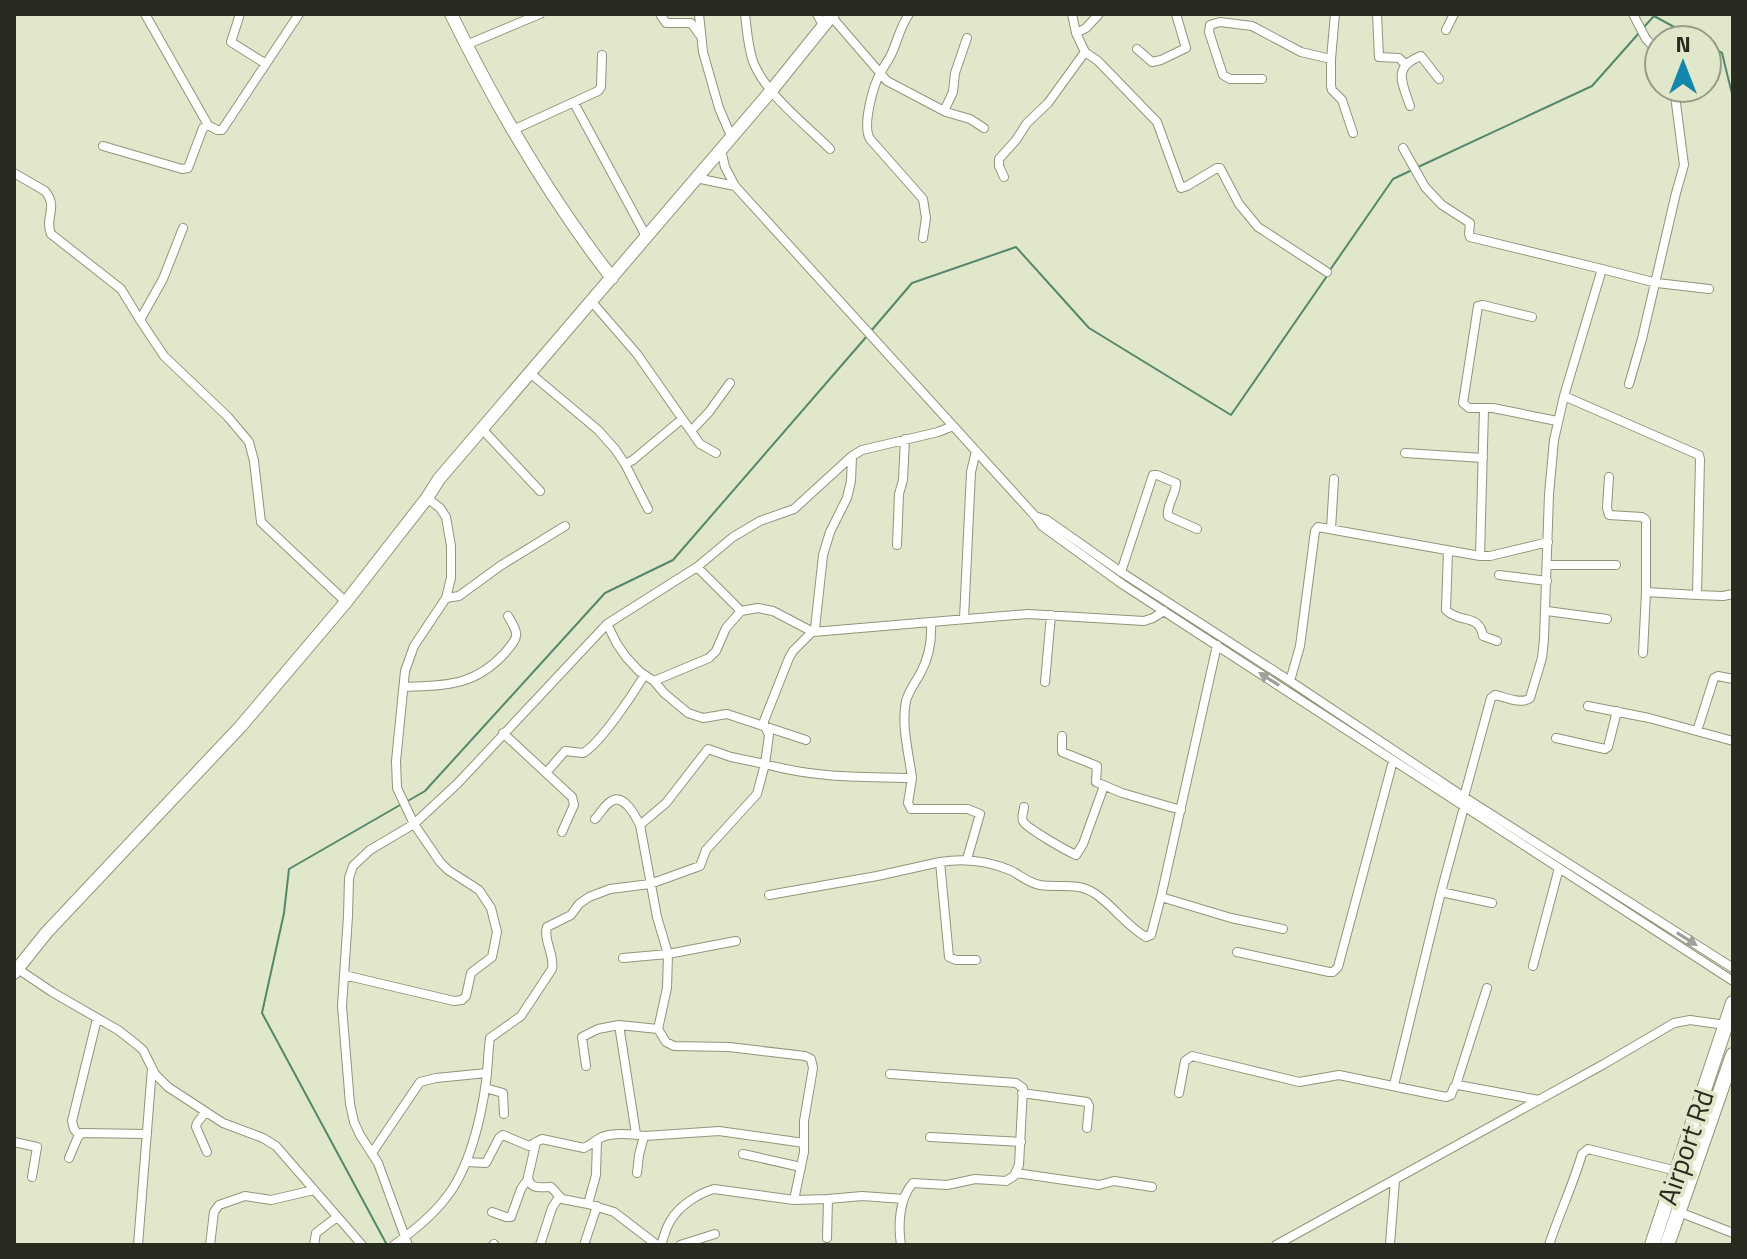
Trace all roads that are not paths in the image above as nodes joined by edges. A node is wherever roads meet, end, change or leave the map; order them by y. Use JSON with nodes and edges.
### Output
{"nodes":[{"id":1,"x":145,"y":14,"type":"edge"},
{"id":2,"x":240,"y":14,"type":"edge"},
{"id":3,"x":299,"y":14,"type":"edge"},
{"id":4,"x":451,"y":14,"type":"edge"},
{"id":5,"x":540,"y":14,"type":"edge"},
{"id":6,"x":660,"y":14,"type":"edge"},
{"id":7,"x":699,"y":14,"type":"edge"},
{"id":8,"x":745,"y":14,"type":"edge"},
{"id":9,"x":909,"y":14,"type":"edge"},
{"id":10,"x":1072,"y":14,"type":"edge"},
{"id":11,"x":1099,"y":14,"type":"edge"},
{"id":12,"x":1176,"y":14,"type":"edge"},
{"id":13,"x":1335,"y":14,"type":"edge"},
{"id":14,"x":1377,"y":14,"type":"edge"},
{"id":15,"x":1454,"y":14,"type":"edge"},
{"id":16,"x":1633,"y":14,"type":"edge"},
{"id":17,"x":826,"y":17,"type":"edge"},
{"id":18,"x":1446,"y":30,"type":"dead end"},
{"id":19,"x":1076,"y":33,"type":"junction"},
{"id":20,"x":1643,"y":33,"type":"edge"},
{"id":21,"x":700,"y":36,"type":"junction"},
{"id":22,"x":967,"y":38,"type":"dead end"},
{"id":23,"x":466,"y":45,"type":"junction"},
{"id":24,"x":1137,"y":49,"type":"dead end"},
{"id":25,"x":1085,"y":52,"type":"junction"},
{"id":26,"x":602,"y":55,"type":"dead end"},
{"id":27,"x":1331,"y":59,"type":"junction"},
{"id":28,"x":266,"y":64,"type":"junction"},
{"id":29,"x":1405,"y":64,"type":"junction"},
{"id":30,"x":880,"y":73,"type":"junction"},
{"id":31,"x":1262,"y":79,"type":"dead end"},
{"id":32,"x":1439,"y":79,"type":"dead end"},
{"id":33,"x":771,"y":91,"type":"junction"},
{"id":34,"x":574,"y":103,"type":"junction"},
{"id":35,"x":1676,"y":104,"type":"edge"},
{"id":36,"x":1410,"y":106,"type":"dead end"},
{"id":37,"x":944,"y":111,"type":"junction"},
{"id":38,"x":208,"y":125,"type":"junction"},
{"id":39,"x":984,"y":128,"type":"dead end"},
{"id":40,"x":513,"y":130,"type":"junction"},
{"id":41,"x":1353,"y":133,"type":"dead end"},
{"id":42,"x":731,"y":136,"type":"junction"},
{"id":43,"x":103,"y":146,"type":"dead end"},
{"id":44,"x":1403,"y":148,"type":"dead end"},
{"id":45,"x":830,"y":149,"type":"dead end"},
{"id":46,"x":721,"y":150,"type":"junction"},
{"id":47,"x":14,"y":173,"type":"edge"},
{"id":48,"x":1004,"y":177,"type":"dead end"},
{"id":49,"x":696,"y":178,"type":"junction"},
{"id":50,"x":735,"y":186,"type":"junction"},
{"id":51,"x":183,"y":228,"type":"dead end"},
{"id":52,"x":646,"y":236,"type":"junction"},
{"id":53,"x":923,"y":238,"type":"dead end"},
{"id":54,"x":1602,"y":269,"type":"junction"},
{"id":55,"x":1327,"y":272,"type":"dead end"},
{"id":56,"x":612,"y":278,"type":"junction"},
{"id":57,"x":1657,"y":283,"type":"junction"},
{"id":58,"x":1709,"y":289,"type":"dead end"},
{"id":59,"x":592,"y":302,"type":"junction"},
{"id":60,"x":1532,"y":317,"type":"dead end"},
{"id":61,"x":140,"y":320,"type":"junction"},
{"id":62,"x":530,"y":373,"type":"junction"},
{"id":63,"x":730,"y":383,"type":"dead end"},
{"id":64,"x":1629,"y":384,"type":"dead end"},
{"id":65,"x":1564,"y":396,"type":"junction"},
{"id":66,"x":1484,"y":409,"type":"junction"},
{"id":67,"x":682,"y":419,"type":"junction"},
{"id":68,"x":1557,"y":421,"type":"junction"},
{"id":69,"x":953,"y":426,"type":"junction"},
{"id":70,"x":482,"y":429,"type":"junction"},
{"id":71,"x":691,"y":431,"type":"junction"},
{"id":72,"x":905,"y":439,"type":"junction"},
{"id":73,"x":976,"y":451,"type":"junction"},
{"id":74,"x":716,"y":453,"type":"dead end"},
{"id":75,"x":1405,"y":453,"type":"dead end"},
{"id":76,"x":852,"y":456,"type":"junction"},
{"id":77,"x":1483,"y":458,"type":"junction"},
{"id":78,"x":625,"y":464,"type":"junction"},
{"id":79,"x":1609,"y":477,"type":"dead end"},
{"id":80,"x":1334,"y":479,"type":"dead end"},
{"id":81,"x":540,"y":491,"type":"dead end"},
{"id":82,"x":427,"y":498,"type":"junction"},
{"id":83,"x":648,"y":509,"type":"dead end"},
{"id":84,"x":1035,"y":516,"type":"junction"},
{"id":85,"x":565,"y":526,"type":"dead end"},
{"id":86,"x":1197,"y":529,"type":"dead end"},
{"id":87,"x":1331,"y":529,"type":"junction"},
{"id":88,"x":1548,"y":542,"type":"junction"},
{"id":89,"x":897,"y":545,"type":"dead end"},
{"id":90,"x":1448,"y":551,"type":"junction"},
{"id":91,"x":1480,"y":556,"type":"junction"},
{"id":92,"x":1548,"y":565,"type":"junction"},
{"id":93,"x":1616,"y":565,"type":"dead end"},
{"id":94,"x":697,"y":567,"type":"junction"},
{"id":95,"x":1121,"y":572,"type":"junction"},
{"id":96,"x":1499,"y":575,"type":"dead end"},
{"id":97,"x":1547,"y":581,"type":"junction"},
{"id":98,"x":1646,"y":592,"type":"junction"},
{"id":99,"x":1733,"y":594,"type":"edge"},
{"id":100,"x":1697,"y":595,"type":"junction"},
{"id":101,"x":446,"y":598,"type":"junction"},
{"id":102,"x":346,"y":602,"type":"junction"},
{"id":103,"x":741,"y":611,"type":"junction"},
{"id":104,"x":1547,"y":611,"type":"junction"},
{"id":105,"x":1051,"y":615,"type":"junction"},
{"id":106,"x":1158,"y":615,"type":"junction"},
{"id":107,"x":508,"y":616,"type":"dead end"},
{"id":108,"x":964,"y":619,"type":"junction"},
{"id":109,"x":1607,"y":619,"type":"dead end"},
{"id":110,"x":931,"y":622,"type":"junction"},
{"id":111,"x":607,"y":624,"type":"junction"},
{"id":112,"x":813,"y":632,"type":"junction"},
{"id":113,"x":1497,"y":641,"type":"dead end"},
{"id":114,"x":1217,"y":645,"type":"junction"},
{"id":115,"x":1643,"y":653,"type":"dead end"},
{"id":116,"x":644,"y":676,"type":"junction"},
{"id":117,"x":1733,"y":679,"type":"edge"},
{"id":118,"x":654,"y":681,"type":"junction"},
{"id":119,"x":1290,"y":681,"type":"junction"},
{"id":120,"x":1045,"y":682,"type":"dead end"},
{"id":121,"x":404,"y":687,"type":"junction"},
{"id":122,"x":1588,"y":706,"type":"dead end"},
{"id":123,"x":1617,"y":711,"type":"junction"},
{"id":124,"x":764,"y":726,"type":"junction"},
{"id":125,"x":1697,"y":731,"type":"junction"},
{"id":126,"x":503,"y":733,"type":"junction"},
{"id":127,"x":1062,"y":736,"type":"dead end"},
{"id":128,"x":1556,"y":738,"type":"dead end"},
{"id":129,"x":806,"y":740,"type":"dead end"},
{"id":130,"x":1733,"y":741,"type":"edge"},
{"id":131,"x":1393,"y":761,"type":"junction"},
{"id":132,"x":765,"y":764,"type":"junction"},
{"id":133,"x":546,"y":773,"type":"junction"},
{"id":134,"x":912,"y":778,"type":"junction"},
{"id":135,"x":1104,"y":786,"type":"junction"},
{"id":136,"x":1464,"y":797,"type":"junction"},
{"id":137,"x":1024,"y":807,"type":"dead end"},
{"id":138,"x":1464,"y":807,"type":"junction"},
{"id":139,"x":1181,"y":810,"type":"junction"},
{"id":140,"x":595,"y":819,"type":"dead end"},
{"id":141,"x":412,"y":820,"type":"junction"},
{"id":142,"x":640,"y":825,"type":"junction"},
{"id":143,"x":562,"y":832,"type":"dead end"},
{"id":144,"x":967,"y":859,"type":"junction"},
{"id":145,"x":940,"y":862,"type":"junction"},
{"id":146,"x":1559,"y":868,"type":"junction"},
{"id":147,"x":650,"y":884,"type":"junction"},
{"id":148,"x":1441,"y":892,"type":"junction"},
{"id":149,"x":769,"y":895,"type":"dead end"},
{"id":150,"x":1161,"y":897,"type":"junction"},
{"id":151,"x":1492,"y":903,"type":"dead end"},
{"id":152,"x":1283,"y":929,"type":"dead end"},
{"id":153,"x":736,"y":941,"type":"dead end"},
{"id":154,"x":1237,"y":952,"type":"dead end"},
{"id":155,"x":668,"y":954,"type":"junction"},
{"id":156,"x":623,"y":958,"type":"dead end"},
{"id":157,"x":976,"y":960,"type":"dead end"},
{"id":158,"x":1533,"y":966,"type":"dead end"},
{"id":159,"x":1733,"y":968,"type":"edge"},
{"id":160,"x":16,"y":971,"type":"edge"},
{"id":161,"x":344,"y":975,"type":"junction"},
{"id":162,"x":1733,"y":981,"type":"edge"},
{"id":163,"x":1487,"y":988,"type":"dead end"},
{"id":164,"x":1733,"y":1003,"type":"edge"},
{"id":165,"x":97,"y":1019,"type":"junction"},
{"id":166,"x":619,"y":1025,"type":"junction"},
{"id":167,"x":1726,"y":1025,"type":"junction"},
{"id":168,"x":658,"y":1029,"type":"junction"},
{"id":169,"x":1733,"y":1055,"type":"edge"},
{"id":170,"x":586,"y":1066,"type":"dead end"},
{"id":171,"x":152,"y":1067,"type":"junction"},
{"id":172,"x":487,"y":1073,"type":"junction"},
{"id":173,"x":890,"y":1074,"type":"dead end"},
{"id":174,"x":1394,"y":1085,"type":"junction"},
{"id":175,"x":1456,"y":1085,"type":"junction"},
{"id":176,"x":485,"y":1088,"type":"junction"},
{"id":177,"x":1022,"y":1093,"type":"junction"},
{"id":178,"x":1179,"y":1093,"type":"dead end"},
{"id":179,"x":1539,"y":1100,"type":"junction"},
{"id":180,"x":205,"y":1113,"type":"junction"},
{"id":181,"x":504,"y":1114,"type":"dead end"},
{"id":182,"x":1087,"y":1128,"type":"dead end"},
{"id":183,"x":147,"y":1134,"type":"junction"},
{"id":184,"x":79,"y":1135,"type":"junction"},
{"id":185,"x":640,"y":1135,"type":"junction"},
{"id":186,"x":930,"y":1137,"type":"dead end"},
{"id":187,"x":597,"y":1140,"type":"junction"},
{"id":188,"x":14,"y":1142,"type":"edge"},
{"id":189,"x":536,"y":1142,"type":"junction"},
{"id":190,"x":1021,"y":1142,"type":"junction"},
{"id":191,"x":804,"y":1143,"type":"junction"},
{"id":192,"x":207,"y":1152,"type":"dead end"},
{"id":193,"x":372,"y":1153,"type":"junction"},
{"id":194,"x":743,"y":1154,"type":"dead end"},
{"id":195,"x":69,"y":1158,"type":"dead end"},
{"id":196,"x":466,"y":1162,"type":"junction"},
{"id":197,"x":801,"y":1167,"type":"junction"},
{"id":198,"x":1677,"y":1171,"type":"junction"},
{"id":199,"x":637,"y":1173,"type":"dead end"},
{"id":200,"x":1016,"y":1173,"type":"junction"},
{"id":201,"x":32,"y":1177,"type":"dead end"},
{"id":202,"x":528,"y":1179,"type":"junction"},
{"id":203,"x":1395,"y":1180,"type":"junction"},
{"id":204,"x":1152,"y":1187,"type":"dead end"},
{"id":205,"x":314,"y":1190,"type":"junction"},
{"id":206,"x":559,"y":1197,"type":"junction"},
{"id":207,"x":828,"y":1199,"type":"junction"},
{"id":208,"x":904,"y":1199,"type":"junction"},
{"id":209,"x":794,"y":1200,"type":"junction"},
{"id":210,"x":593,"y":1205,"type":"junction"},
{"id":211,"x":492,"y":1212,"type":"dead end"},
{"id":212,"x":1679,"y":1212,"type":"junction"},
{"id":213,"x":337,"y":1217,"type":"junction"},
{"id":214,"x":1733,"y":1233,"type":"edge"},
{"id":215,"x":715,"y":1234,"type":"dead end"},
{"id":216,"x":827,"y":1238,"type":"dead end"},
{"id":217,"x":401,"y":1242,"type":"edge"},
{"id":218,"x":1390,"y":1244,"type":"edge"},
{"id":219,"x":138,"y":1245,"type":"edge"},
{"id":220,"x":210,"y":1245,"type":"edge"},
{"id":221,"x":314,"y":1245,"type":"edge"},
{"id":222,"x":362,"y":1245,"type":"edge"},
{"id":223,"x":540,"y":1245,"type":"edge"},
{"id":224,"x":584,"y":1245,"type":"edge"},
{"id":225,"x":659,"y":1245,"type":"edge"},
{"id":226,"x":680,"y":1245,"type":"edge"},
{"id":227,"x":901,"y":1245,"type":"edge"},
{"id":228,"x":1276,"y":1245,"type":"edge"},
{"id":229,"x":1549,"y":1245,"type":"edge"},
{"id":230,"x":1652,"y":1245,"type":"edge"},
{"id":231,"x":1667,"y":1245,"type":"edge"}],
"edges":[{"from":1,"to":38,"type":"street"},
{"from":2,"to":28,"type":"street"},
{"from":3,"to":28,"type":"street"},
{"from":4,"to":23,"type":"street"},
{"from":5,"to":23,"type":"street"},
{"from":6,"to":21,"type":"street"},
{"from":7,"to":21,"type":"street"},
{"from":8,"to":33,"type":"street"},
{"from":9,"to":30,"type":"street"},
{"from":10,"to":19,"type":"street"},
{"from":11,"to":19,"type":"street"},
{"from":12,"to":24,"type":"street"},
{"from":13,"to":27,"type":"street"},
{"from":14,"to":29,"type":"street"},
{"from":15,"to":18,"type":"street"},
{"from":16,"to":20,"type":"street"},
{"from":17,"to":30,"type":"street"},
{"from":17,"to":33,"type":"street"},
{"from":19,"to":25,"type":"street"},
{"from":21,"to":42,"type":"street"},
{"from":22,"to":37,"type":"street"},
{"from":23,"to":40,"type":"street"},
{"from":25,"to":48,"type":"street"},
{"from":25,"to":55,"type":"street"},
{"from":26,"to":34,"type":"street"},
{"from":27,"to":31,"type":"street"},
{"from":27,"to":41,"type":"street"},
{"from":28,"to":38,"type":"street"},
{"from":29,"to":32,"type":"street"},
{"from":29,"to":36,"type":"street"},
{"from":30,"to":37,"type":"street"},
{"from":30,"to":53,"type":"street"},
{"from":33,"to":42,"type":"street"},
{"from":33,"to":45,"type":"street"},
{"from":34,"to":40,"type":"street"},
{"from":34,"to":52,"type":"street"},
{"from":35,"to":57,"type":"street"},
{"from":37,"to":39,"type":"street"},
{"from":38,"to":43,"type":"street"},
{"from":40,"to":56,"type":"street"},
{"from":42,"to":46,"type":"street"},
{"from":44,"to":54,"type":"street"},
{"from":46,"to":49,"type":"street"},
{"from":46,"to":50,"type":"street"},
{"from":47,"to":61,"type":"street"},
{"from":49,"to":50,"type":"street"},
{"from":49,"to":52,"type":"street"},
{"from":50,"to":69,"type":"street"},
{"from":51,"to":61,"type":"street"},
{"from":52,"to":56,"type":"street"},
{"from":54,"to":57,"type":"street"},
{"from":54,"to":65,"type":"street"},
{"from":56,"to":59,"type":"street"},
{"from":57,"to":58,"type":"street"},
{"from":57,"to":64,"type":"street"},
{"from":59,"to":62,"type":"street"},
{"from":59,"to":67,"type":"street"},
{"from":60,"to":66,"type":"street"},
{"from":61,"to":102,"type":"street"},
{"from":62,"to":70,"type":"street"},
{"from":62,"to":78,"type":"street"},
{"from":63,"to":71,"type":"street"},
{"from":65,"to":68,"type":"street"},
{"from":65,"to":100,"type":"street"},
{"from":66,"to":68,"type":"street"},
{"from":66,"to":77,"type":"street"},
{"from":67,"to":71,"type":"street"},
{"from":67,"to":78,"type":"street"},
{"from":68,"to":88,"type":"street"},
{"from":69,"to":72,"type":"street"},
{"from":69,"to":73,"type":"street"},
{"from":70,"to":81,"type":"street"},
{"from":70,"to":82,"type":"street"},
{"from":71,"to":74,"type":"street"},
{"from":72,"to":76,"type":"street"},
{"from":72,"to":89,"type":"street"},
{"from":73,"to":84,"type":"street"},
{"from":73,"to":108,"type":"street"},
{"from":75,"to":77,"type":"street"},
{"from":76,"to":94,"type":"street"},
{"from":76,"to":112,"type":"street"},
{"from":77,"to":91,"type":"street"},
{"from":78,"to":83,"type":"street"},
{"from":79,"to":98,"type":"street"},
{"from":80,"to":87,"type":"street"},
{"from":82,"to":101,"type":"street"},
{"from":82,"to":102,"type":"street"},
{"from":84,"to":95,"type":"street"},
{"from":84,"to":106,"type":"street"},
{"from":85,"to":101,"type":"street"},
{"from":86,"to":95,"type":"street"},
{"from":87,"to":90,"type":"street"},
{"from":87,"to":119,"type":"street"},
{"from":88,"to":91,"type":"street"},
{"from":88,"to":92,"type":"street"},
{"from":90,"to":91,"type":"street"},
{"from":90,"to":113,"type":"street"},
{"from":92,"to":93,"type":"street"},
{"from":92,"to":97,"type":"street"},
{"from":94,"to":103,"type":"street"},
{"from":94,"to":111,"type":"street"},
{"from":95,"to":119,"type":"street"},
{"from":96,"to":97,"type":"street"},
{"from":97,"to":104,"type":"street"},
{"from":98,"to":100,"type":"street"},
{"from":98,"to":115,"type":"street"},
{"from":99,"to":100,"type":"street"},
{"from":101,"to":121,"type":"street"},
{"from":102,"to":160,"type":"street"},
{"from":103,"to":112,"type":"street"},
{"from":103,"to":118,"type":"street"},
{"from":104,"to":109,"type":"street"},
{"from":104,"to":136,"type":"street"},
{"from":105,"to":106,"type":"street"},
{"from":105,"to":108,"type":"street"},
{"from":105,"to":120,"type":"street"},
{"from":106,"to":114,"type":"street"},
{"from":107,"to":121,"type":"street"},
{"from":108,"to":110,"type":"street"},
{"from":110,"to":112,"type":"street"},
{"from":110,"to":134,"type":"street"},
{"from":111,"to":116,"type":"street"},
{"from":111,"to":126,"type":"street"},
{"from":112,"to":124,"type":"street"},
{"from":131,"to":114,"type":"street","one_way":true},
{"from":114,"to":139,"type":"street"},
{"from":116,"to":118,"type":"street"},
{"from":116,"to":133,"type":"street"},
{"from":117,"to":125,"type":"street"},
{"from":118,"to":124,"type":"street"},
{"from":119,"to":136,"type":"street"},
{"from":121,"to":141,"type":"street"},
{"from":122,"to":123,"type":"street"},
{"from":123,"to":125,"type":"street"},
{"from":123,"to":128,"type":"street"},
{"from":124,"to":129,"type":"street"},
{"from":124,"to":132,"type":"street"},
{"from":125,"to":130,"type":"street"},
{"from":126,"to":133,"type":"street"},
{"from":126,"to":141,"type":"street"},
{"from":127,"to":135,"type":"street"},
{"from":131,"to":138,"type":"street"},
{"from":131,"to":154,"type":"street"},
{"from":132,"to":134,"type":"street"},
{"from":132,"to":142,"type":"street"},
{"from":132,"to":147,"type":"street"},
{"from":133,"to":143,"type":"street"},
{"from":134,"to":144,"type":"street"},
{"from":135,"to":137,"type":"street"},
{"from":135,"to":139,"type":"street"},
{"from":136,"to":159,"type":"street","one_way":true},
{"from":138,"to":146,"type":"street"},
{"from":138,"to":148,"type":"street"},
{"from":139,"to":150,"type":"street"},
{"from":140,"to":142,"type":"street"},
{"from":141,"to":161,"type":"street"},
{"from":141,"to":161,"type":"street"},
{"from":142,"to":147,"type":"street"},
{"from":144,"to":145,"type":"street"},
{"from":144,"to":150,"type":"street"},
{"from":145,"to":149,"type":"street"},
{"from":145,"to":157,"type":"street"},
{"from":146,"to":158,"type":"street"},
{"from":146,"to":162,"type":"street"},
{"from":147,"to":155,"type":"street"},
{"from":147,"to":172,"type":"street"},
{"from":148,"to":151,"type":"street"},
{"from":148,"to":174,"type":"street"},
{"from":150,"to":152,"type":"street"},
{"from":153,"to":155,"type":"street"},
{"from":155,"to":156,"type":"street"},
{"from":155,"to":168,"type":"street"},
{"from":160,"to":165,"type":"street"},
{"from":161,"to":193,"type":"street"},
{"from":163,"to":175,"type":"street"},
{"from":164,"to":167,"type":"main road","name":"Airport Rd"},
{"from":165,"to":171,"type":"street"},
{"from":165,"to":184,"type":"street"},
{"from":166,"to":168,"type":"street"},
{"from":166,"to":170,"type":"street"},
{"from":166,"to":185,"type":"street"},
{"from":167,"to":179,"type":"street"},
{"from":167,"to":198,"type":"main road","name":"Airport Rd"},
{"from":168,"to":191,"type":"street"},
{"from":169,"to":212,"type":"main road"},
{"from":171,"to":180,"type":"street"},
{"from":171,"to":183,"type":"street"},
{"from":172,"to":176,"type":"street"},
{"from":172,"to":193,"type":"street"},
{"from":173,"to":177,"type":"street"},
{"from":174,"to":175,"type":"street"},
{"from":174,"to":178,"type":"street"},
{"from":175,"to":179,"type":"street"},
{"from":176,"to":181,"type":"street"},
{"from":176,"to":196,"type":"street"},
{"from":177,"to":182,"type":"street"},
{"from":177,"to":190,"type":"street"},
{"from":179,"to":203,"type":"street"},
{"from":180,"to":192,"type":"street"},
{"from":180,"to":205,"type":"street"},
{"from":183,"to":184,"type":"street"},
{"from":183,"to":219,"type":"street"},
{"from":184,"to":195,"type":"street"},
{"from":185,"to":187,"type":"street"},
{"from":185,"to":191,"type":"street"},
{"from":185,"to":199,"type":"street"},
{"from":186,"to":190,"type":"street"},
{"from":187,"to":189,"type":"street"},
{"from":187,"to":210,"type":"street"},
{"from":188,"to":201,"type":"street"},
{"from":189,"to":196,"type":"street"},
{"from":189,"to":202,"type":"street"},
{"from":190,"to":200,"type":"street"},
{"from":191,"to":197,"type":"street"},
{"from":193,"to":217,"type":"street"},
{"from":194,"to":197,"type":"street"},
{"from":196,"to":217,"type":"street"},
{"from":197,"to":209,"type":"street"},
{"from":198,"to":229,"type":"street"},
{"from":198,"to":230,"type":"main road","name":"Airport Rd"},
{"from":200,"to":204,"type":"street"},
{"from":200,"to":208,"type":"street"},
{"from":202,"to":206,"type":"street"},
{"from":202,"to":211,"type":"street"},
{"from":203,"to":218,"type":"street"},
{"from":203,"to":228,"type":"street"},
{"from":205,"to":213,"type":"street"},
{"from":205,"to":220,"type":"street"},
{"from":206,"to":210,"type":"street"},
{"from":206,"to":223,"type":"street"},
{"from":207,"to":208,"type":"street"},
{"from":207,"to":209,"type":"street"},
{"from":207,"to":216,"type":"street"},
{"from":208,"to":227,"type":"street"},
{"from":209,"to":225,"type":"street"},
{"from":210,"to":224,"type":"street"},
{"from":210,"to":225,"type":"street"},
{"from":212,"to":214,"type":"street"},
{"from":212,"to":231,"type":"main road"},
{"from":213,"to":221,"type":"street"},
{"from":213,"to":222,"type":"street"},
{"from":215,"to":226,"type":"street"}]}
